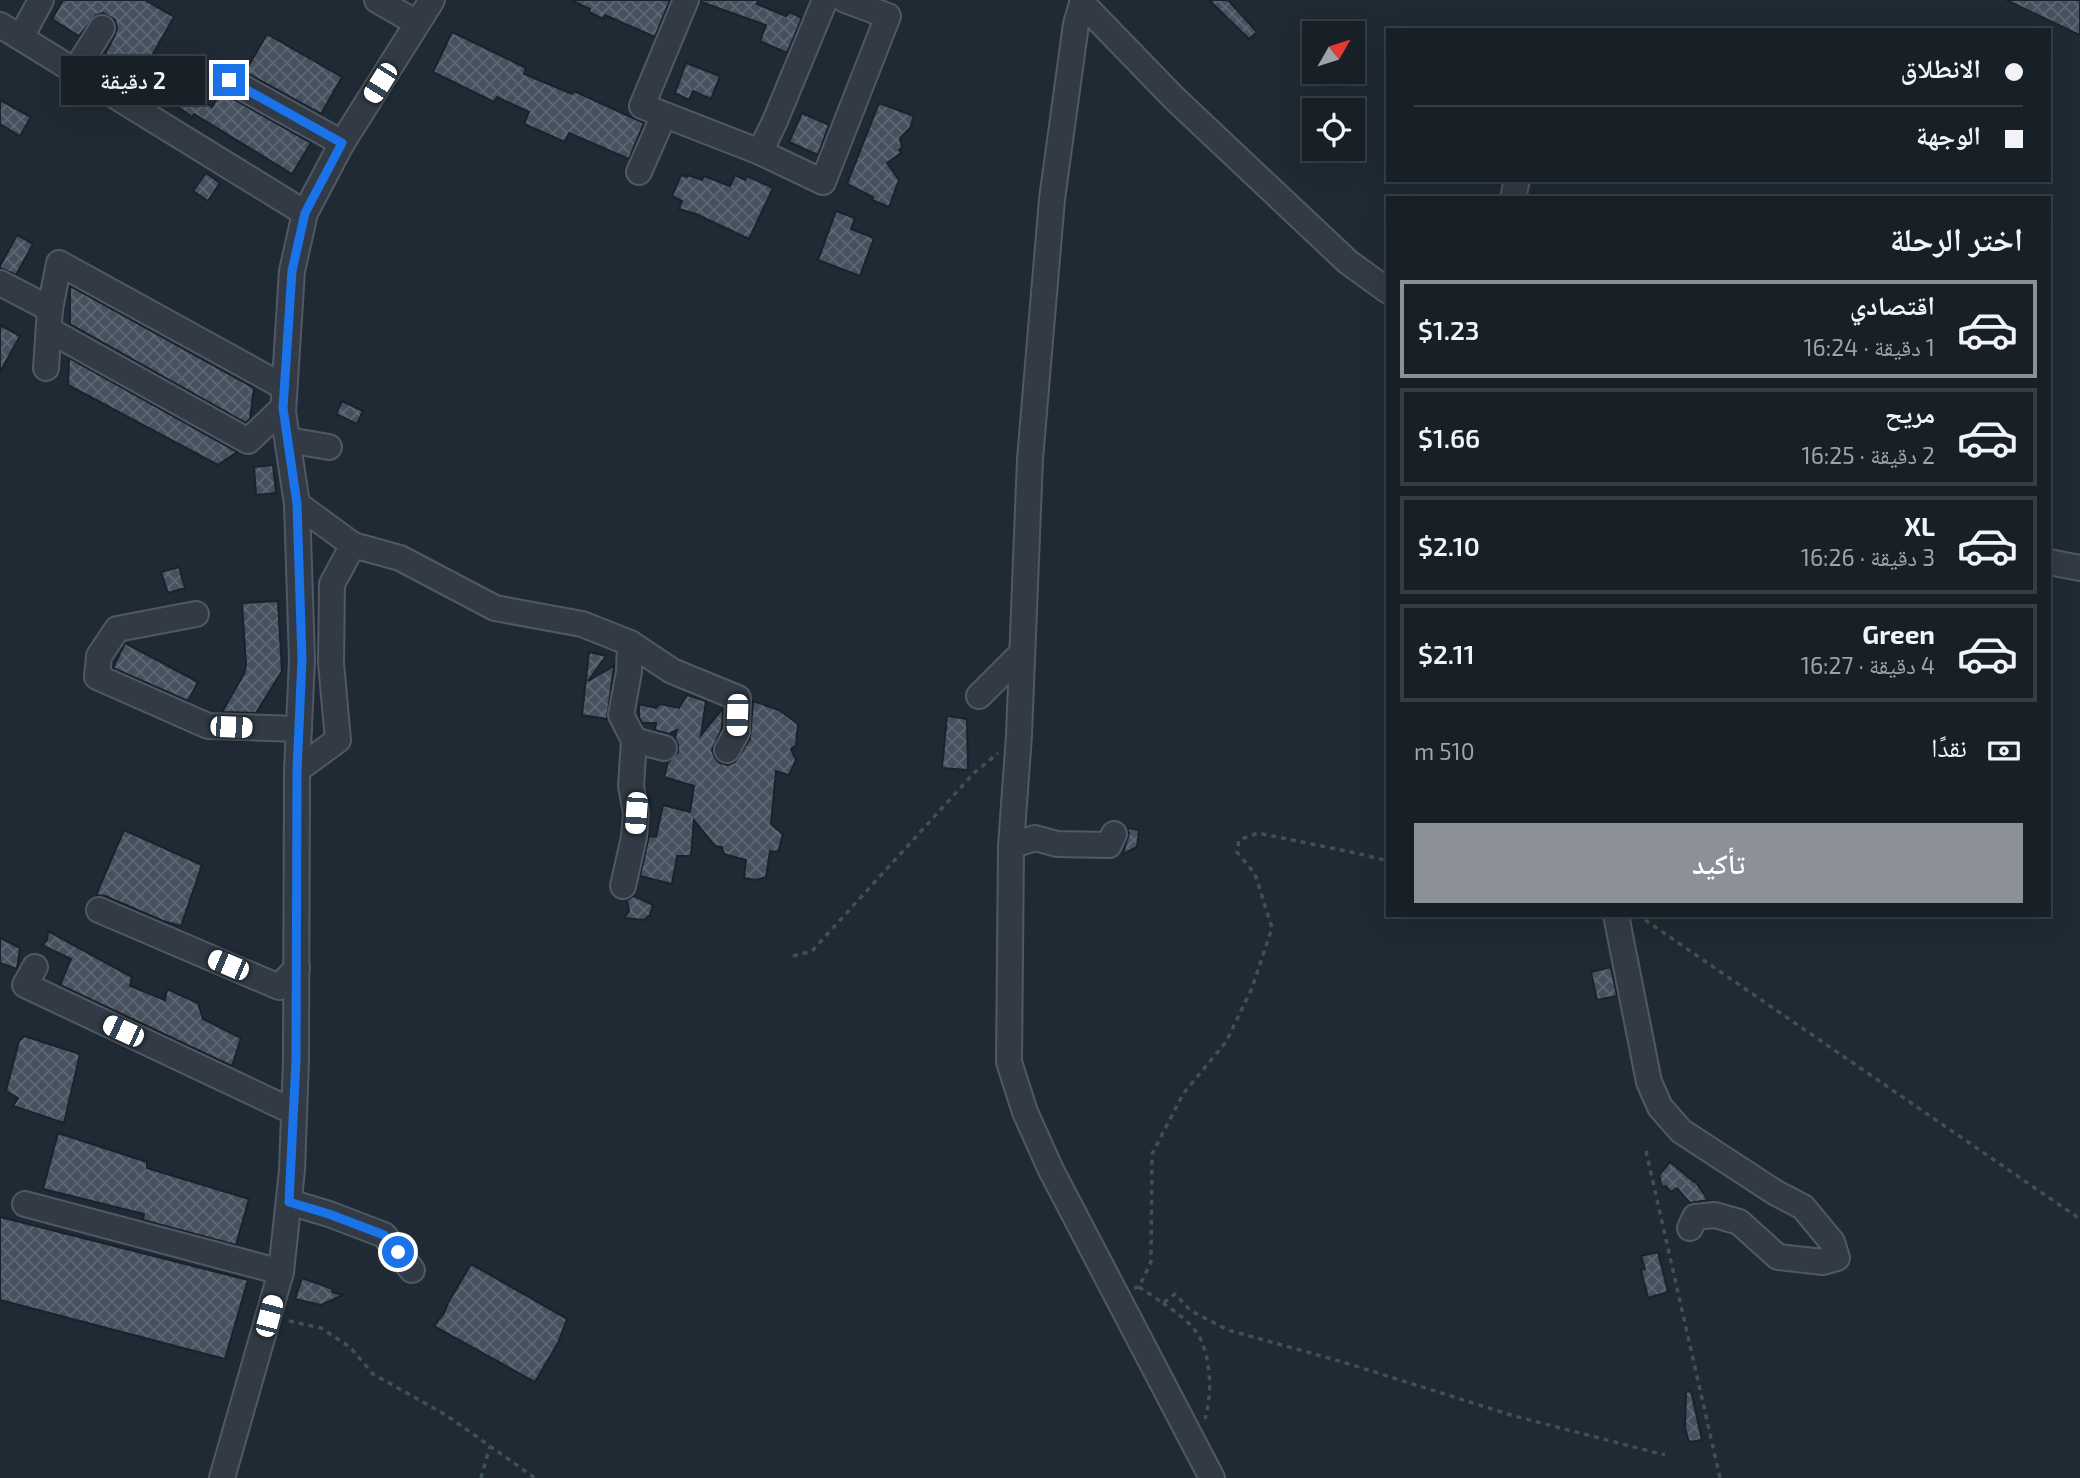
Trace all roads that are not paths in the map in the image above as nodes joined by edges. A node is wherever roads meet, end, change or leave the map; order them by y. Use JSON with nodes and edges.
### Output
{"nodes":[{"id":1,"x":41,"y":0,"type":"edge"},
{"id":2,"x":377,"y":0,"type":"edge"},
{"id":3,"x":432,"y":0,"type":"edge"},
{"id":4,"x":686,"y":0,"type":"edge"},
{"id":5,"x":825,"y":0,"type":"edge"},
{"id":6,"x":845,"y":0,"type":"edge"},
{"id":7,"x":1082,"y":2,"type":"edge"},
{"id":8,"x":417,"y":23,"type":"junction"},
{"id":9,"x":0,"y":25,"type":"edge"},
{"id":10,"x":102,"y":28,"type":"dead end"},
{"id":11,"x":21,"y":37,"type":"junction"},
{"id":12,"x":75,"y":71,"type":"junction"},
{"id":13,"x":229,"y":80,"type":"dead end"},
{"id":14,"x":664,"y":115,"type":"junction"},
{"id":15,"x":342,"y":143,"type":"junction"},
{"id":16,"x":760,"y":152,"type":"junction"},
{"id":17,"x":639,"y":172,"type":"dead end"},
{"id":18,"x":305,"y":213,"type":"junction"},
{"id":19,"x":0,"y":283,"type":"edge"},
{"id":20,"x":1386,"y":290,"type":"edge"},
{"id":21,"x":49,"y":319,"type":"junction"},
{"id":22,"x":46,"y":368,"type":"dead end"},
{"id":23,"x":284,"y":397,"type":"junction"},
{"id":24,"x":288,"y":440,"type":"junction"},
{"id":25,"x":329,"y":447,"type":"dead end"},
{"id":26,"x":297,"y":504,"type":"junction"},
{"id":27,"x":353,"y":545,"type":"junction"},
{"id":28,"x":2051,"y":562,"type":"edge"},
{"id":29,"x":2080,"y":568,"type":"edge"},
{"id":30,"x":196,"y":614,"type":"dead end"},
{"id":31,"x":630,"y":643,"type":"junction"},
{"id":32,"x":1022,"y":653,"type":"junction"},
{"id":33,"x":979,"y":696,"type":"dead end"},
{"id":34,"x":299,"y":729,"type":"junction"},
{"id":35,"x":634,"y":740,"type":"junction"},
{"id":36,"x":664,"y":748,"type":"dead end"},
{"id":37,"x":727,"y":750,"type":"dead end"},
{"id":38,"x":297,"y":770,"type":"junction"},
{"id":39,"x":1114,"y":834,"type":"dead end"},
{"id":40,"x":1011,"y":846,"type":"junction"},
{"id":41,"x":623,"y":887,"type":"dead end"},
{"id":42,"x":99,"y":910,"type":"dead end"},
{"id":43,"x":1616,"y":917,"type":"edge"},
{"id":44,"x":35,"y":967,"type":"dead end"},
{"id":45,"x":297,"y":968,"type":"junction"},
{"id":46,"x":294,"y":1112,"type":"junction"},
{"id":47,"x":289,"y":1202,"type":"junction"},
{"id":48,"x":25,"y":1204,"type":"dead end"},
{"id":49,"x":1690,"y":1228,"type":"dead end"},
{"id":50,"x":412,"y":1270,"type":"dead end"},
{"id":51,"x":281,"y":1272,"type":"junction"},
{"id":52,"x":222,"y":1478,"type":"edge"},
{"id":53,"x":1212,"y":1478,"type":"edge"}],
"edges":[{"from":1,"to":11,"type":"street"},
{"from":2,"to":8,"type":"street"},
{"from":3,"to":8,"type":"street"},
{"from":4,"to":14,"type":"street"},
{"from":5,"to":16,"type":"street"},
{"from":6,"to":16,"type":"street"},
{"from":7,"to":20,"type":"street"},
{"from":7,"to":32,"type":"street"},
{"from":8,"to":15,"type":"street"},
{"from":9,"to":11,"type":"street"},
{"from":10,"to":12,"type":"street"},
{"from":11,"to":12,"type":"street"},
{"from":12,"to":18,"type":"street"},
{"from":13,"to":15,"type":"street"},
{"from":14,"to":16,"type":"street"},
{"from":14,"to":17,"type":"street"},
{"from":15,"to":18,"type":"street"},
{"from":18,"to":23,"type":"street"},
{"from":19,"to":21,"type":"street"},
{"from":21,"to":22,"type":"street"},
{"from":21,"to":23,"type":"street"},
{"from":21,"to":23,"type":"street"},
{"from":23,"to":24,"type":"street"},
{"from":24,"to":25,"type":"street"},
{"from":24,"to":26,"type":"street"},
{"from":26,"to":27,"type":"street"},
{"from":26,"to":34,"type":"street"},
{"from":27,"to":31,"type":"street"},
{"from":27,"to":38,"type":"street"},
{"from":28,"to":29,"type":"street"},
{"from":30,"to":34,"type":"street"},
{"from":31,"to":35,"type":"street"},
{"from":31,"to":37,"type":"street"},
{"from":32,"to":33,"type":"street"},
{"from":32,"to":40,"type":"street"},
{"from":34,"to":38,"type":"street"},
{"from":35,"to":36,"type":"street"},
{"from":35,"to":41,"type":"street"},
{"from":38,"to":45,"type":"street"},
{"from":39,"to":40,"type":"street"},
{"from":40,"to":53,"type":"street"},
{"from":42,"to":45,"type":"street"},
{"from":43,"to":49,"type":"street"},
{"from":44,"to":46,"type":"street"},
{"from":45,"to":46,"type":"street"},
{"from":46,"to":47,"type":"street"},
{"from":47,"to":50,"type":"street"},
{"from":47,"to":51,"type":"street"},
{"from":48,"to":51,"type":"street"},
{"from":51,"to":52,"type":"street"}]}
